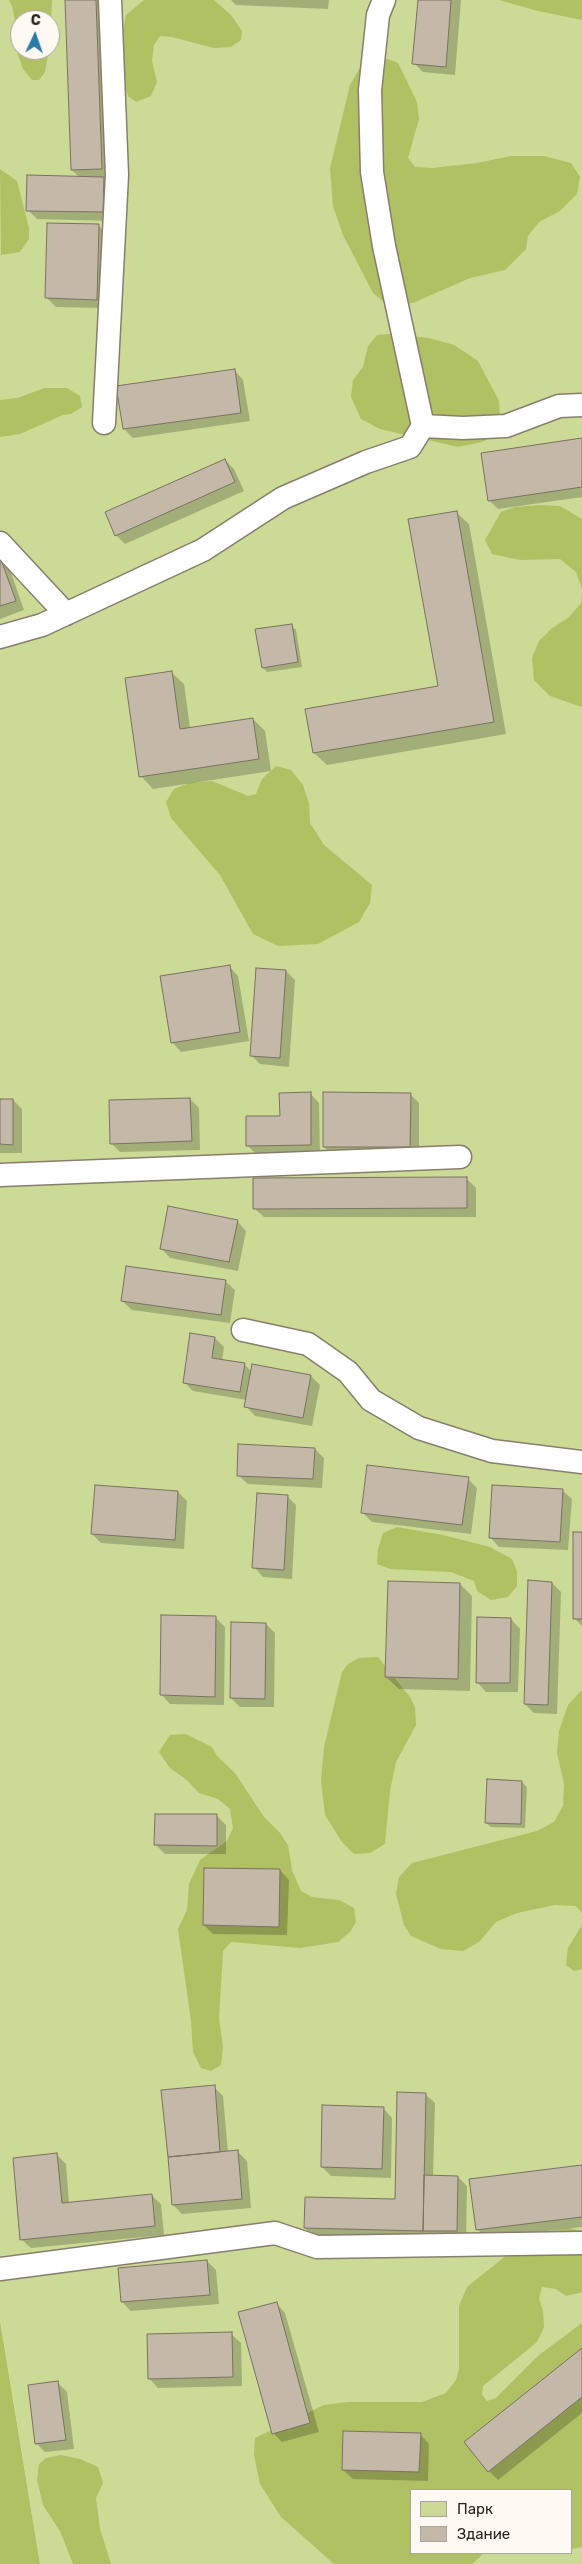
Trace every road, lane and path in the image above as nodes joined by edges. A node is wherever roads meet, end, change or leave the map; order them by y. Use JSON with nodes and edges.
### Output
{"nodes":[{"id":1,"x":110,"y":0,"type":"edge"},
{"id":2,"x":384,"y":0,"type":"edge"},
{"id":3,"x":582,"y":405,"type":"edge"},
{"id":4,"x":104,"y":423,"type":"dead end"},
{"id":5,"x":423,"y":426,"type":"junction"},
{"id":6,"x":0,"y":543,"type":"edge"},
{"id":7,"x":66,"y":614,"type":"junction"},
{"id":8,"x":0,"y":637,"type":"edge"},
{"id":9,"x":460,"y":1157,"type":"dead end"},
{"id":10,"x":0,"y":1175,"type":"edge"},
{"id":11,"x":243,"y":1330,"type":"dead end"},
{"id":12,"x":582,"y":1462,"type":"edge"},
{"id":13,"x":582,"y":2243,"type":"edge"},
{"id":14,"x":0,"y":2269,"type":"edge"}],
"edges":[{"from":1,"to":4,"type":"lane"},
{"from":2,"to":5,"type":"lane"},
{"from":3,"to":5,"type":"lane"},
{"from":5,"to":7,"type":"lane"},
{"from":6,"to":7,"type":"lane"},
{"from":7,"to":8,"type":"lane"},
{"from":9,"to":10,"type":"lane"},
{"from":11,"to":12,"type":"lane"},
{"from":13,"to":14,"type":"lane"}]}
